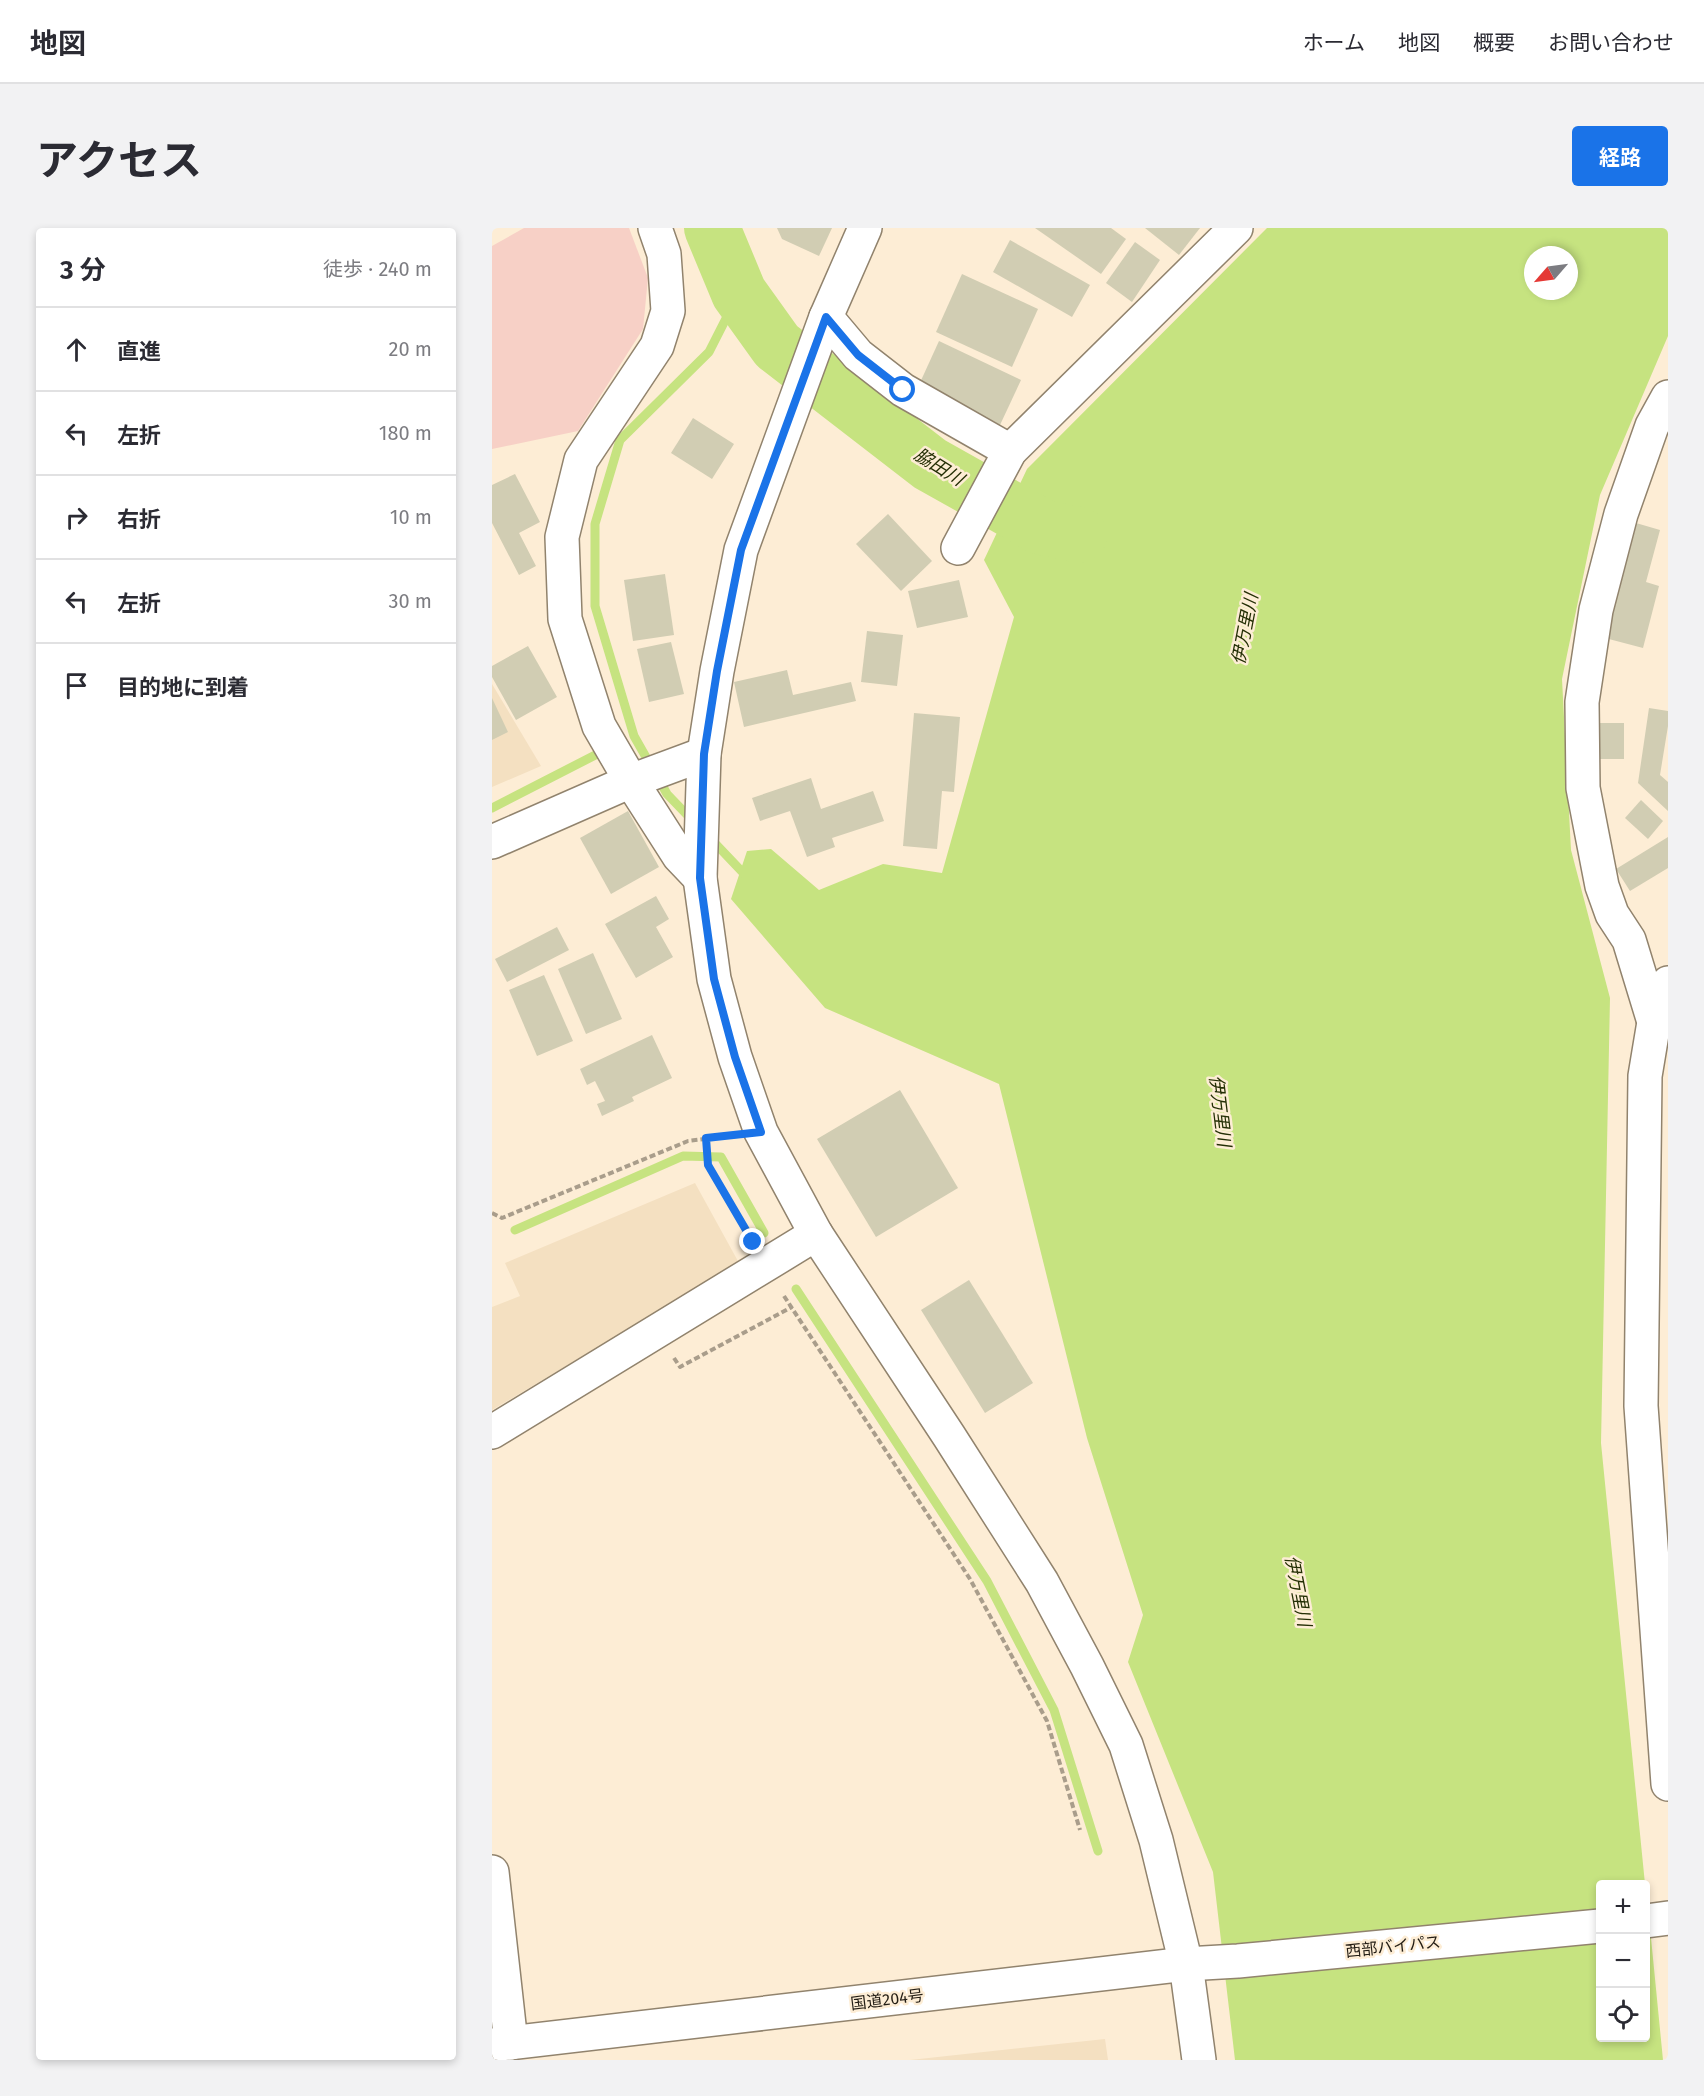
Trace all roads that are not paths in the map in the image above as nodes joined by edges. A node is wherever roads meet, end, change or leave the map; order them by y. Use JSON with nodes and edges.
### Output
{"nodes":[{"id":1,"x":655,"y":228,"type":"edge"},
{"id":2,"x":864,"y":228,"type":"edge"},
{"id":3,"x":1236,"y":228,"type":"edge"},
{"id":4,"x":826,"y":317,"type":"junction"},
{"id":5,"x":1668,"y":397,"type":"edge"},
{"id":6,"x":1010,"y":451,"type":"junction"},
{"id":7,"x":958,"y":548,"type":"dead end"},
{"id":8,"x":704,"y":754,"type":"junction"},
{"id":9,"x":630,"y":781,"type":"junction"},
{"id":10,"x":492,"y":842,"type":"edge"},
{"id":11,"x":700,"y":878,"type":"junction"},
{"id":12,"x":1668,"y":983,"type":"edge"},
{"id":13,"x":1654,"y":1022,"type":"junction"},
{"id":14,"x":816,"y":1234,"type":"junction"},
{"id":15,"x":1654,"y":1405,"type":"edge"},
{"id":16,"x":492,"y":1432,"type":"edge"},
{"id":17,"x":1668,"y":1784,"type":"edge"},
{"id":18,"x":492,"y":1872,"type":"edge"},
{"id":19,"x":1596,"y":1926,"type":"edge"},
{"id":20,"x":1186,"y":1964,"type":"junction"},
{"id":21,"x":501,"y":2044,"type":"edge"},
{"id":22,"x":1199,"y":2060,"type":"edge"}],
"edges":[{"from":1,"to":9,"type":"main road"},
{"from":2,"to":4,"type":"main road"},
{"from":3,"to":6,"type":"main road"},
{"from":4,"to":6,"type":"main road"},
{"from":4,"to":8,"type":"main road"},
{"from":5,"to":13,"type":"main road"},
{"from":6,"to":7,"type":"main road"},
{"from":8,"to":9,"type":"main road"},
{"from":8,"to":11,"type":"main road"},
{"from":9,"to":10,"type":"main road"},
{"from":9,"to":11,"type":"main road"},
{"from":11,"to":14,"type":"main road"},
{"from":12,"to":13,"type":"main road"},
{"from":13,"to":15,"type":"main road"},
{"from":14,"to":16,"type":"main road"},
{"from":14,"to":20,"type":"main road"},
{"from":15,"to":17,"type":"main road"},
{"from":18,"to":21,"type":"main road"},
{"from":19,"to":20,"type":"main road","name":"西部バイパス"},
{"from":20,"to":21,"type":"main road","name":"国道204号"},
{"from":20,"to":22,"type":"main road"}]}
